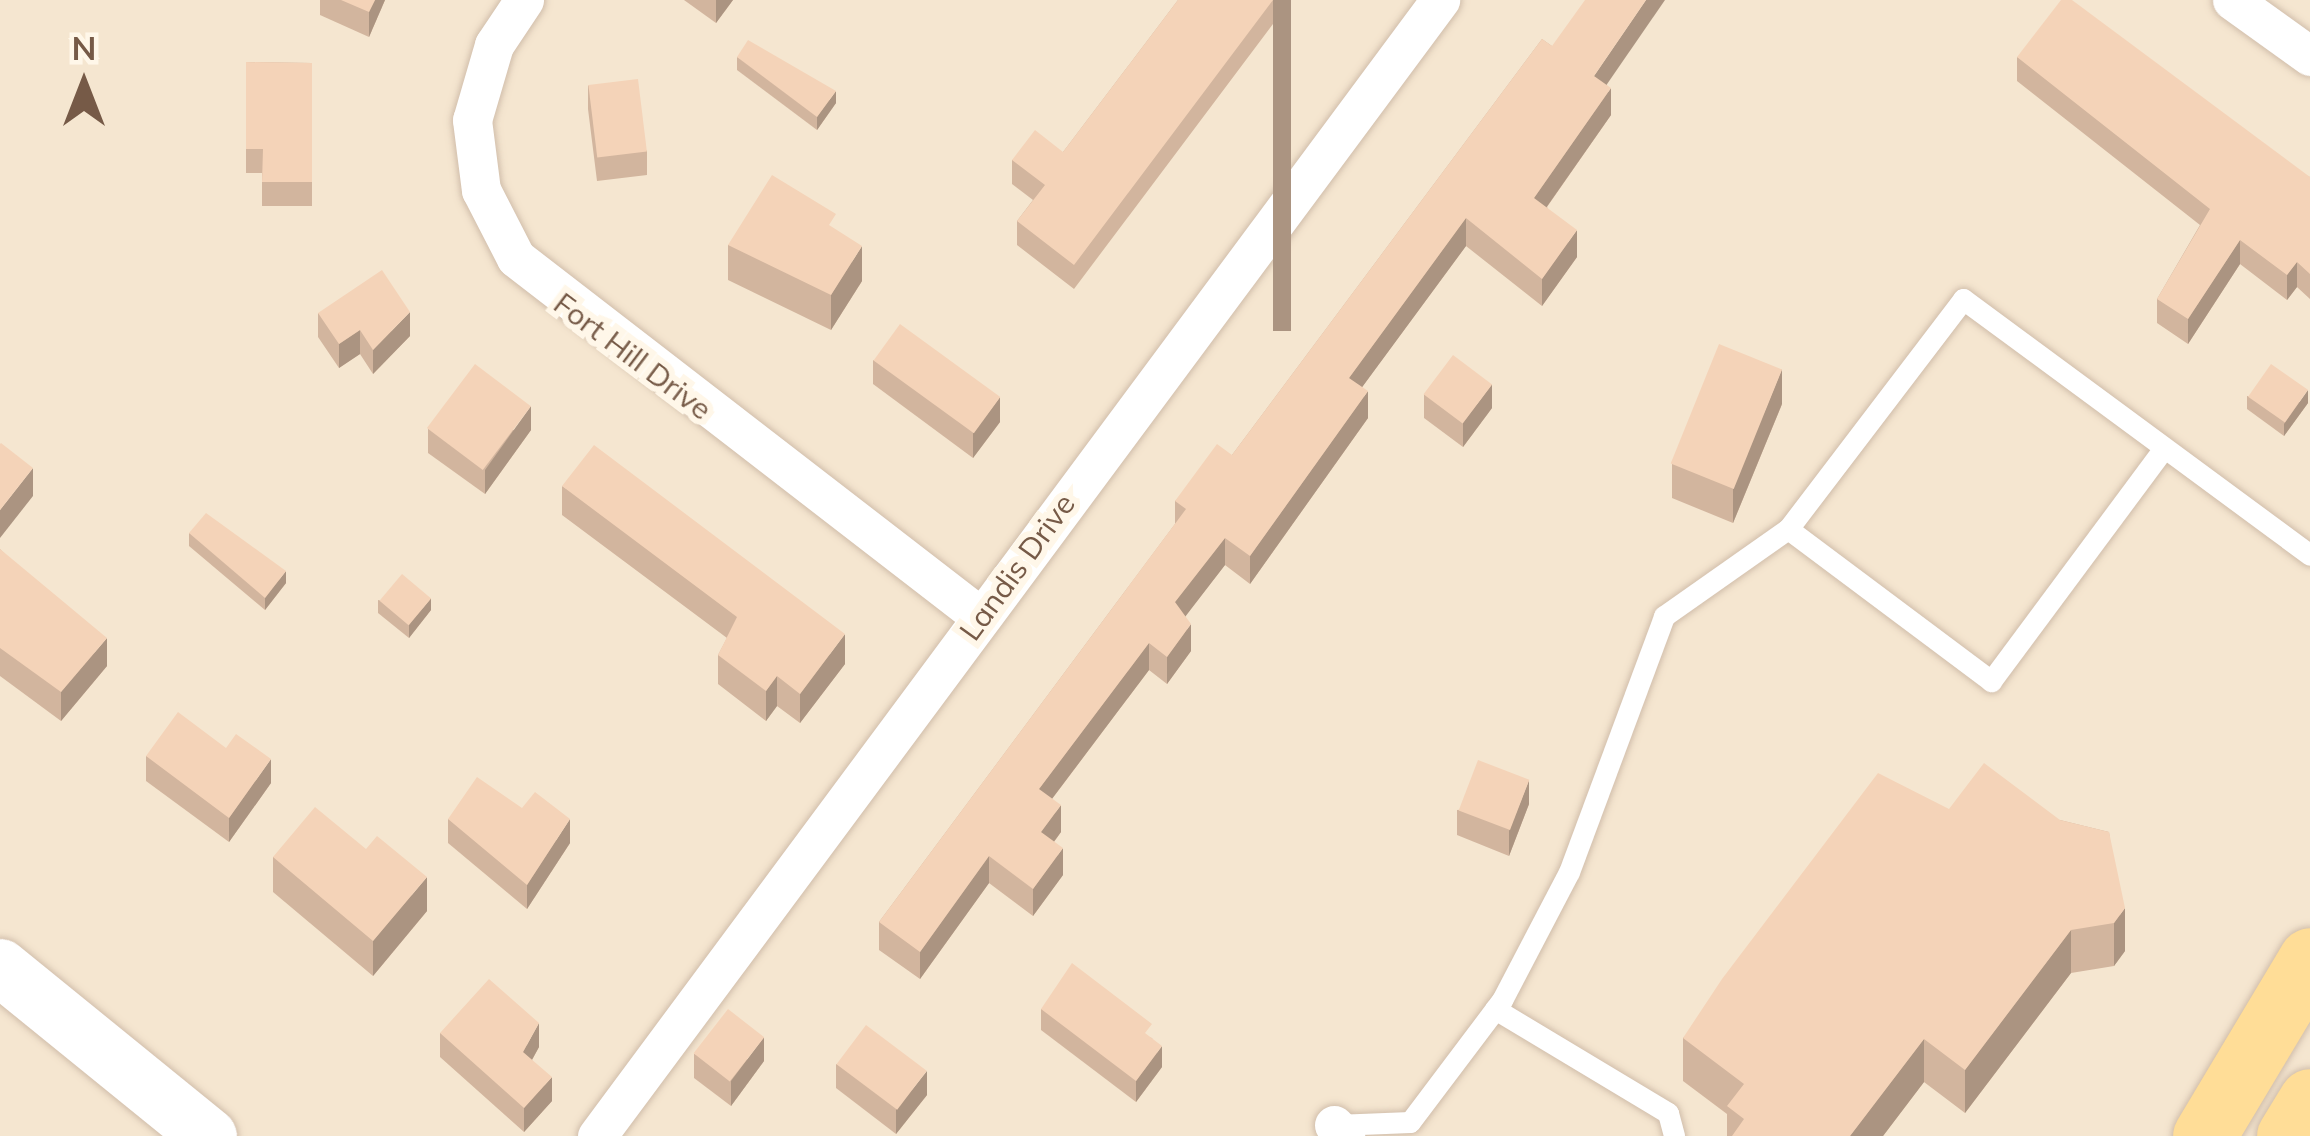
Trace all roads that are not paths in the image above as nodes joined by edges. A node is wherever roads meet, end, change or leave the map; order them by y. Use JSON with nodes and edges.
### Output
{"nodes":[{"id":1,"x":524,"y":0,"type":"edge"},
{"id":2,"x":1439,"y":0,"type":"edge"},
{"id":3,"x":2232,"y":0,"type":"edge"},
{"id":4,"x":2310,"y":56,"type":"edge"},
{"id":5,"x":2162,"y":452,"type":"junction"},
{"id":6,"x":1788,"y":529,"type":"junction"},
{"id":7,"x":2310,"y":555,"type":"edge"},
{"id":8,"x":980,"y":616,"type":"junction"},
{"id":9,"x":2310,"y":958,"type":"edge"},
{"id":10,"x":6,"y":984,"type":"edge"},
{"id":11,"x":1496,"y":1009,"type":"junction"},
{"id":12,"x":2310,"y":1100,"type":"edge"},
{"id":13,"x":1339,"y":1131,"type":"edge"},
{"id":14,"x":208,"y":1136,"type":"edge"},
{"id":15,"x":597,"y":1136,"type":"edge"},
{"id":16,"x":1674,"y":1136,"type":"edge"},
{"id":17,"x":2204,"y":1136,"type":"edge"},
{"id":18,"x":2288,"y":1136,"type":"edge"}],
"edges":[{"from":1,"to":8,"type":"street","name":"Fort Hill Drive"},
{"from":2,"to":8,"type":"street","name":"Landis Drive"},
{"from":3,"to":4,"type":"street"},
{"from":5,"to":6,"type":"lane"},
{"from":5,"to":6,"type":"lane"},
{"from":5,"to":7,"type":"lane"},
{"from":6,"to":11,"type":"lane"},
{"from":8,"to":15,"type":"street","name":"Landis Drive"},
{"from":9,"to":17,"type":"main road"},
{"from":10,"to":14,"type":"main road"},
{"from":11,"to":13,"type":"lane"},
{"from":11,"to":16,"type":"lane"},
{"from":12,"to":18,"type":"main road"}]}
